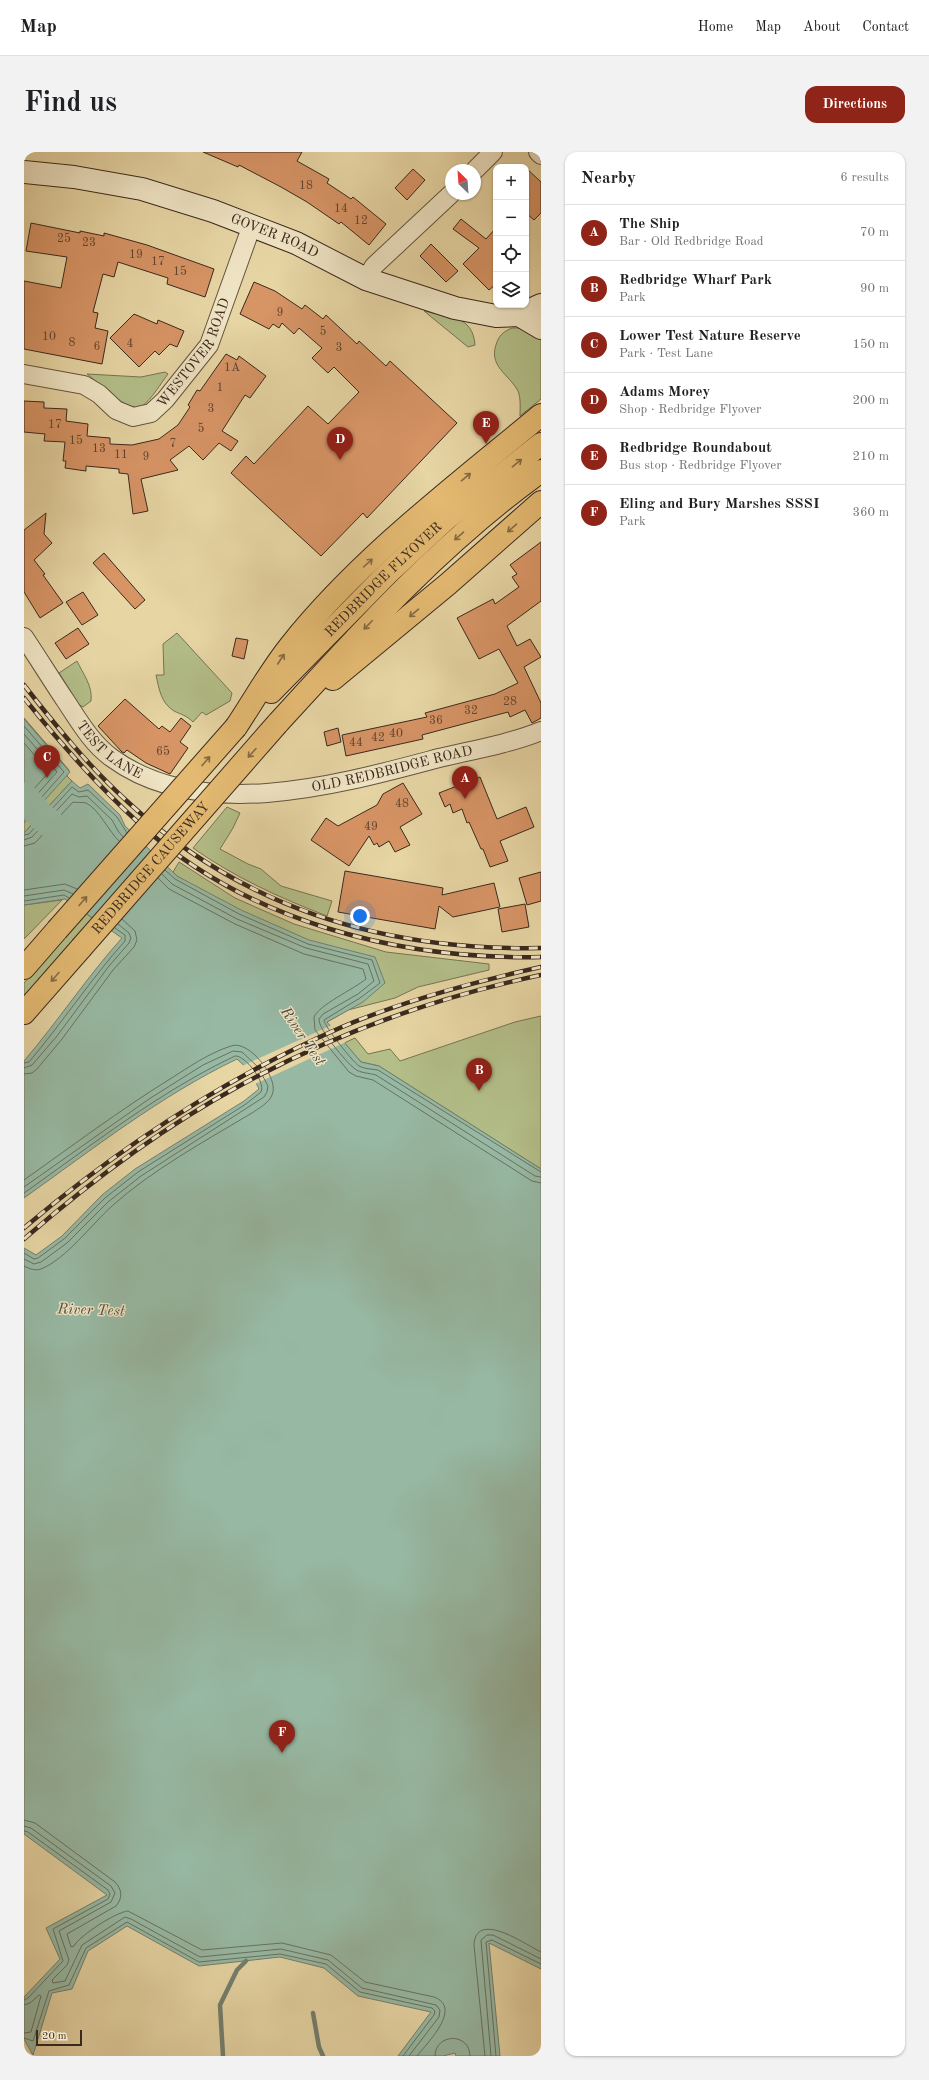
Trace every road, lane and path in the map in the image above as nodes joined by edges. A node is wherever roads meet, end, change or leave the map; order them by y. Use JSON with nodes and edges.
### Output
{"nodes":[{"id":1,"x":493,"y":152,"type":"edge"},
{"id":2,"x":538,"y":152,"type":"edge"},
{"id":3,"x":541,"y":155,"type":"edge"},
{"id":4,"x":481,"y":164,"type":"edge"},
{"id":5,"x":24,"y":172,"type":"edge"},
{"id":6,"x":445,"y":200,"type":"edge"},
{"id":7,"x":252,"y":225,"type":"junction"},
{"id":8,"x":366,"y":279,"type":"junction"},
{"id":9,"x":541,"y":305,"type":"edge"},
{"id":10,"x":519,"y":315,"type":"junction"},
{"id":11,"x":541,"y":328,"type":"edge"},
{"id":12,"x":24,"y":374,"type":"edge"},
{"id":13,"x":541,"y":415,"type":"edge"},
{"id":14,"x":541,"y":444,"type":"edge"},
{"id":15,"x":541,"y":471,"type":"edge"},
{"id":16,"x":541,"y":502,"type":"edge"},
{"id":17,"x":482,"y":504,"type":"junction"},
{"id":18,"x":24,"y":637,"type":"edge"},
{"id":19,"x":277,"y":724,"type":"junction"},
{"id":20,"x":236,"y":727,"type":"junction"},
{"id":21,"x":541,"y":731,"type":"edge"},
{"id":22,"x":241,"y":794,"type":"joint"},
{"id":23,"x":24,"y":968,"type":"edge"},
{"id":24,"x":24,"y":1013,"type":"edge"}],
"edges":[{"from":1,"to":4,"type":"street"},
{"from":2,"to":3,"type":"street"},
{"from":5,"to":7,"type":"street","name":"GOVER ROAD"},
{"from":6,"to":8,"type":"street"},
{"from":7,"to":8,"type":"street","name":"GOVER ROAD"},
{"from":7,"to":12,"type":"street","name":"WESTOVER ROAD"},
{"from":8,"to":10,"type":"street","name":"GOVER ROAD"},
{"from":9,"to":10,"type":"street","name":"GOVER ROAD"},
{"from":10,"to":11,"type":"street"},
{"from":20,"to":13,"type":"main road","one_way":true},
{"from":17,"to":14,"type":"main road","name":"REDBRIDGE FLYOVER","one_way":true},
{"from":15,"to":17,"type":"main road","name":"REDBRIDGE FLYOVER"},
{"from":16,"to":19,"type":"main road","one_way":true},
{"from":17,"to":19,"type":"main road","name":"REDBRIDGE FLYOVER","one_way":true},
{"from":17,"to":20,"type":"main road","name":"REDBRIDGE FLYOVER"},
{"from":18,"to":22,"type":"street","name":"TEST LANE"},
{"from":19,"to":24,"type":"main road","name":"REDBRIDGE CAUSEWAY","one_way":true,"bridge":true},
{"from":23,"to":20,"type":"main road","name":"REDBRIDGE CAUSEWAY","one_way":true,"bridge":true},
{"from":21,"to":22,"type":"street","name":"OLD REDBRIDGE ROAD"}]}
